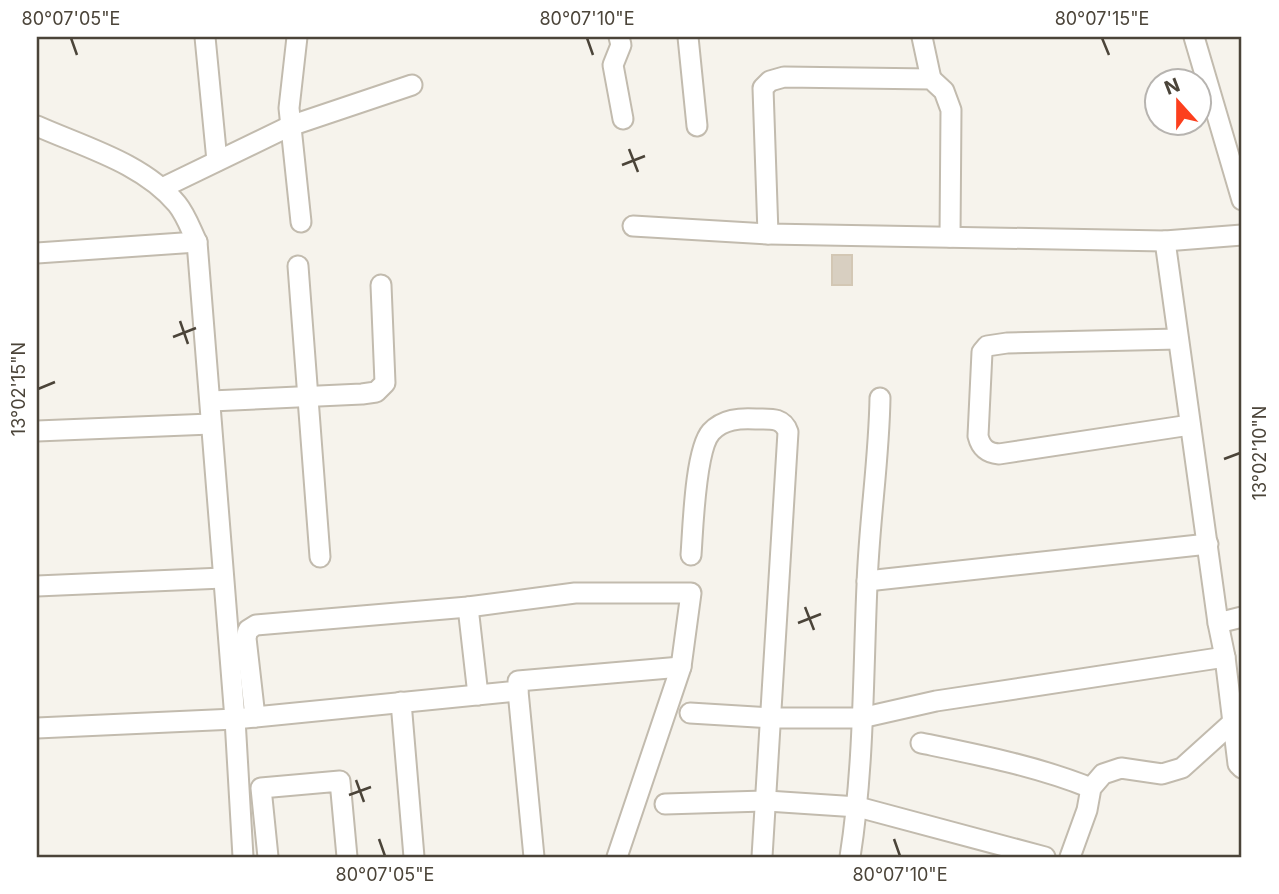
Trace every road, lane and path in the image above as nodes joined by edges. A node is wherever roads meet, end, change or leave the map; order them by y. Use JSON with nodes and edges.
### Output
{"nodes":[{"id":1,"x":205,"y":37,"type":"edge"},
{"id":2,"x":298,"y":37,"type":"edge"},
{"id":3,"x":619,"y":37,"type":"edge"},
{"id":4,"x":688,"y":37,"type":"edge"},
{"id":5,"x":922,"y":37,"type":"edge"},
{"id":6,"x":1194,"y":37,"type":"edge"},
{"id":7,"x":931,"y":79,"type":"junction"},
{"id":8,"x":412,"y":85,"type":"dead end"},
{"id":9,"x":623,"y":119,"type":"dead end"},
{"id":10,"x":37,"y":126,"type":"edge"},
{"id":11,"x":290,"y":126,"type":"junction"},
{"id":12,"x":697,"y":126,"type":"dead end"},
{"id":13,"x":217,"y":161,"type":"junction"},
{"id":14,"x":162,"y":188,"type":"junction"},
{"id":15,"x":1242,"y":200,"type":"edge"},
{"id":16,"x":301,"y":222,"type":"dead end"},
{"id":17,"x":633,"y":226,"type":"dead end"},
{"id":18,"x":768,"y":234,"type":"junction"},
{"id":19,"x":1242,"y":235,"type":"edge"},
{"id":20,"x":950,"y":237,"type":"junction"},
{"id":21,"x":1165,"y":241,"type":"junction"},
{"id":22,"x":197,"y":242,"type":"junction"},
{"id":23,"x":37,"y":253,"type":"edge"},
{"id":24,"x":298,"y":266,"type":"dead end"},
{"id":25,"x":381,"y":285,"type":"dead end"},
{"id":26,"x":1178,"y":339,"type":"junction"},
{"id":27,"x":307,"y":396,"type":"junction"},
{"id":28,"x":880,"y":398,"type":"dead end"},
{"id":29,"x":211,"y":401,"type":"junction"},
{"id":30,"x":211,"y":424,"type":"junction"},
{"id":31,"x":1190,"y":425,"type":"junction"},
{"id":32,"x":37,"y":431,"type":"edge"},
{"id":33,"x":1208,"y":544,"type":"junction"},
{"id":34,"x":691,"y":555,"type":"dead end"},
{"id":35,"x":320,"y":557,"type":"dead end"},
{"id":36,"x":223,"y":578,"type":"junction"},
{"id":37,"x":867,"y":581,"type":"junction"},
{"id":38,"x":37,"y":586,"type":"edge"},
{"id":39,"x":468,"y":607,"type":"junction"},
{"id":40,"x":1242,"y":617,"type":"edge"},
{"id":41,"x":1218,"y":623,"type":"junction"},
{"id":42,"x":1225,"y":657,"type":"junction"},
{"id":43,"x":681,"y":667,"type":"junction"},
{"id":44,"x":518,"y":691,"type":"junction"},
{"id":45,"x":478,"y":695,"type":"junction"},
{"id":46,"x":401,"y":702,"type":"junction"},
{"id":47,"x":690,"y":713,"type":"dead end"},
{"id":48,"x":254,"y":717,"type":"junction"},
{"id":49,"x":771,"y":718,"type":"junction"},
{"id":50,"x":861,"y":718,"type":"junction"},
{"id":51,"x":234,"y":719,"type":"junction"},
{"id":52,"x":1233,"y":722,"type":"junction"},
{"id":53,"x":37,"y":728,"type":"edge"},
{"id":54,"x":921,"y":743,"type":"dead end"},
{"id":55,"x":1242,"y":767,"type":"edge"},
{"id":56,"x":1091,"y":788,"type":"junction"},
{"id":57,"x":767,"y":801,"type":"junction"},
{"id":58,"x":665,"y":804,"type":"dead end"},
{"id":59,"x":858,"y":807,"type":"junction"},
{"id":60,"x":243,"y":857,"type":"edge"},
{"id":61,"x":268,"y":857,"type":"edge"},
{"id":62,"x":347,"y":857,"type":"edge"},
{"id":63,"x":414,"y":857,"type":"edge"},
{"id":64,"x":534,"y":857,"type":"edge"},
{"id":65,"x":617,"y":857,"type":"edge"},
{"id":66,"x":762,"y":857,"type":"edge"},
{"id":67,"x":850,"y":857,"type":"edge"},
{"id":68,"x":1045,"y":857,"type":"edge"},
{"id":69,"x":1070,"y":857,"type":"edge"}],
"edges":[{"from":1,"to":13,"type":"street"},
{"from":2,"to":11,"type":"street"},
{"from":3,"to":9,"type":"street"},
{"from":4,"to":12,"type":"street"},
{"from":5,"to":7,"type":"street"},
{"from":6,"to":15,"type":"street"},
{"from":7,"to":18,"type":"street"},
{"from":7,"to":20,"type":"street"},
{"from":8,"to":11,"type":"street"},
{"from":10,"to":14,"type":"street"},
{"from":11,"to":13,"type":"street"},
{"from":11,"to":16,"type":"street"},
{"from":13,"to":14,"type":"street"},
{"from":14,"to":22,"type":"street"},
{"from":17,"to":18,"type":"street"},
{"from":18,"to":20,"type":"street"},
{"from":19,"to":21,"type":"street"},
{"from":20,"to":21,"type":"street"},
{"from":21,"to":26,"type":"street"},
{"from":22,"to":23,"type":"street"},
{"from":22,"to":29,"type":"street"},
{"from":24,"to":27,"type":"street"},
{"from":25,"to":27,"type":"street"},
{"from":26,"to":31,"type":"street"},
{"from":26,"to":31,"type":"street"},
{"from":27,"to":29,"type":"street"},
{"from":27,"to":35,"type":"street"},
{"from":28,"to":37,"type":"street"},
{"from":29,"to":30,"type":"street"},
{"from":30,"to":32,"type":"street"},
{"from":30,"to":36,"type":"street"},
{"from":31,"to":33,"type":"street"},
{"from":33,"to":37,"type":"street"},
{"from":33,"to":41,"type":"street"},
{"from":34,"to":49,"type":"street"},
{"from":36,"to":38,"type":"street"},
{"from":36,"to":51,"type":"street"},
{"from":37,"to":50,"type":"street"},
{"from":39,"to":43,"type":"street"},
{"from":39,"to":45,"type":"street"},
{"from":39,"to":48,"type":"street"},
{"from":40,"to":41,"type":"street"},
{"from":41,"to":42,"type":"street"},
{"from":42,"to":50,"type":"street"},
{"from":42,"to":52,"type":"street"},
{"from":43,"to":44,"type":"street"},
{"from":43,"to":65,"type":"street"},
{"from":44,"to":45,"type":"street"},
{"from":44,"to":64,"type":"street"},
{"from":45,"to":46,"type":"street"},
{"from":46,"to":48,"type":"street"},
{"from":46,"to":63,"type":"street"},
{"from":47,"to":49,"type":"street"},
{"from":48,"to":51,"type":"street"},
{"from":49,"to":50,"type":"street"},
{"from":49,"to":57,"type":"street"},
{"from":50,"to":59,"type":"street"},
{"from":51,"to":53,"type":"street"},
{"from":51,"to":60,"type":"street"},
{"from":52,"to":55,"type":"street"},
{"from":52,"to":56,"type":"street"},
{"from":54,"to":56,"type":"street"},
{"from":56,"to":69,"type":"street"},
{"from":57,"to":58,"type":"street"},
{"from":57,"to":59,"type":"street"},
{"from":57,"to":66,"type":"street"},
{"from":59,"to":67,"type":"street"},
{"from":59,"to":68,"type":"street"},
{"from":61,"to":62,"type":"street"}]}
